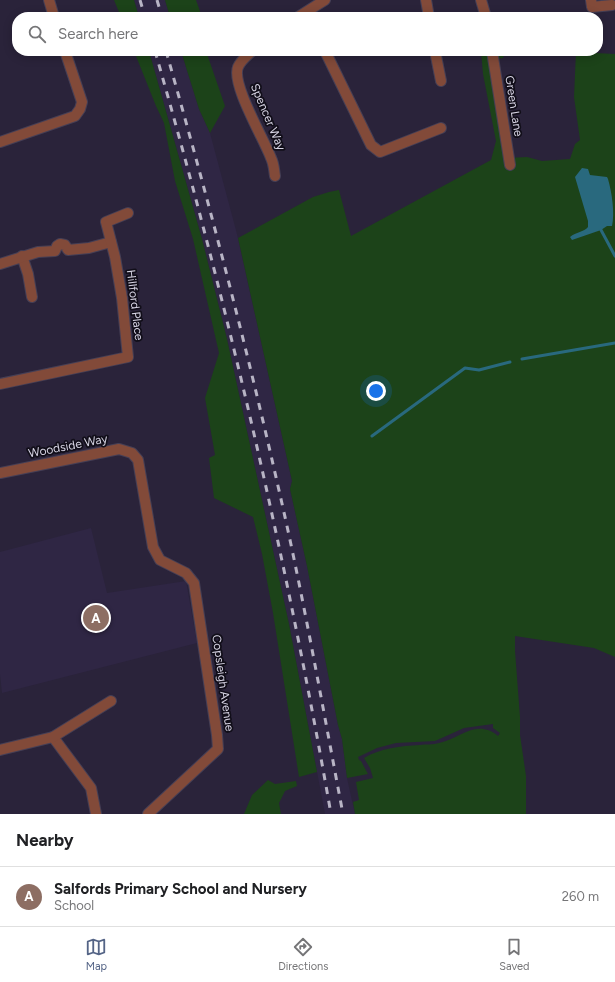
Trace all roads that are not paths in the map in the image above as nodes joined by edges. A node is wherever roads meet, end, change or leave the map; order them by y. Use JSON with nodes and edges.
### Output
{"nodes":[{"id":1,"x":49,"y":0,"type":"edge"},
{"id":2,"x":325,"y":0,"type":"edge"},
{"id":3,"x":426,"y":0,"type":"edge"},
{"id":4,"x":481,"y":0,"type":"edge"},
{"id":5,"x":591,"y":0,"type":"edge"},
{"id":6,"x":612,"y":5,"type":"dead end"},
{"id":7,"x":53,"y":12,"type":"edge"},
{"id":8,"x":311,"y":12,"type":"edge"},
{"id":9,"x":428,"y":12,"type":"edge"},
{"id":10,"x":485,"y":12,"type":"edge"},
{"id":11,"x":67,"y":56,"type":"edge"},
{"id":12,"x":246,"y":56,"type":"edge"},
{"id":13,"x":327,"y":56,"type":"edge"},
{"id":14,"x":436,"y":56,"type":"edge"},
{"id":15,"x":493,"y":56,"type":"edge"},
{"id":16,"x":441,"y":81,"type":"dead end"},
{"id":17,"x":441,"y":128,"type":"dead end"},
{"id":18,"x":0,"y":142,"type":"edge"},
{"id":19,"x":510,"y":165,"type":"dead end"},
{"id":20,"x":275,"y":176,"type":"dead end"},
{"id":21,"x":128,"y":214,"type":"dead end"},
{"id":22,"x":111,"y":242,"type":"junction"},
{"id":23,"x":22,"y":256,"type":"junction"},
{"id":24,"x":0,"y":264,"type":"edge"},
{"id":25,"x":32,"y":297,"type":"dead end"},
{"id":26,"x":0,"y":384,"type":"edge"},
{"id":27,"x":0,"y":473,"type":"edge"},
{"id":28,"x":153,"y":547,"type":"joint"},
{"id":29,"x":111,"y":701,"type":"dead end"},
{"id":30,"x":53,"y":737,"type":"junction"},
{"id":31,"x":0,"y":750,"type":"edge"},
{"id":32,"x":96,"y":814,"type":"edge"},
{"id":33,"x":148,"y":814,"type":"edge"}],
"edges":[{"from":1,"to":7,"type":"street"},
{"from":2,"to":8,"type":"street"},
{"from":3,"to":9,"type":"street"},
{"from":4,"to":10,"type":"street"},
{"from":5,"to":6,"type":"street"},
{"from":11,"to":18,"type":"street"},
{"from":12,"to":20,"type":"street","name":"Spencer Way"},
{"from":13,"to":17,"type":"street"},
{"from":14,"to":16,"type":"street"},
{"from":15,"to":19,"type":"street","name":"Green Lane"},
{"from":21,"to":22,"type":"street","name":"Hillford Place"},
{"from":22,"to":23,"type":"street"},
{"from":22,"to":26,"type":"street","name":"Hillford Place"},
{"from":23,"to":24,"type":"street"},
{"from":23,"to":25,"type":"street"},
{"from":27,"to":28,"type":"street","name":"Woodside Way"},
{"from":28,"to":33,"type":"street","name":"Copsleigh Avenue"},
{"from":29,"to":30,"type":"street"},
{"from":30,"to":31,"type":"street"},
{"from":30,"to":32,"type":"street"}]}
